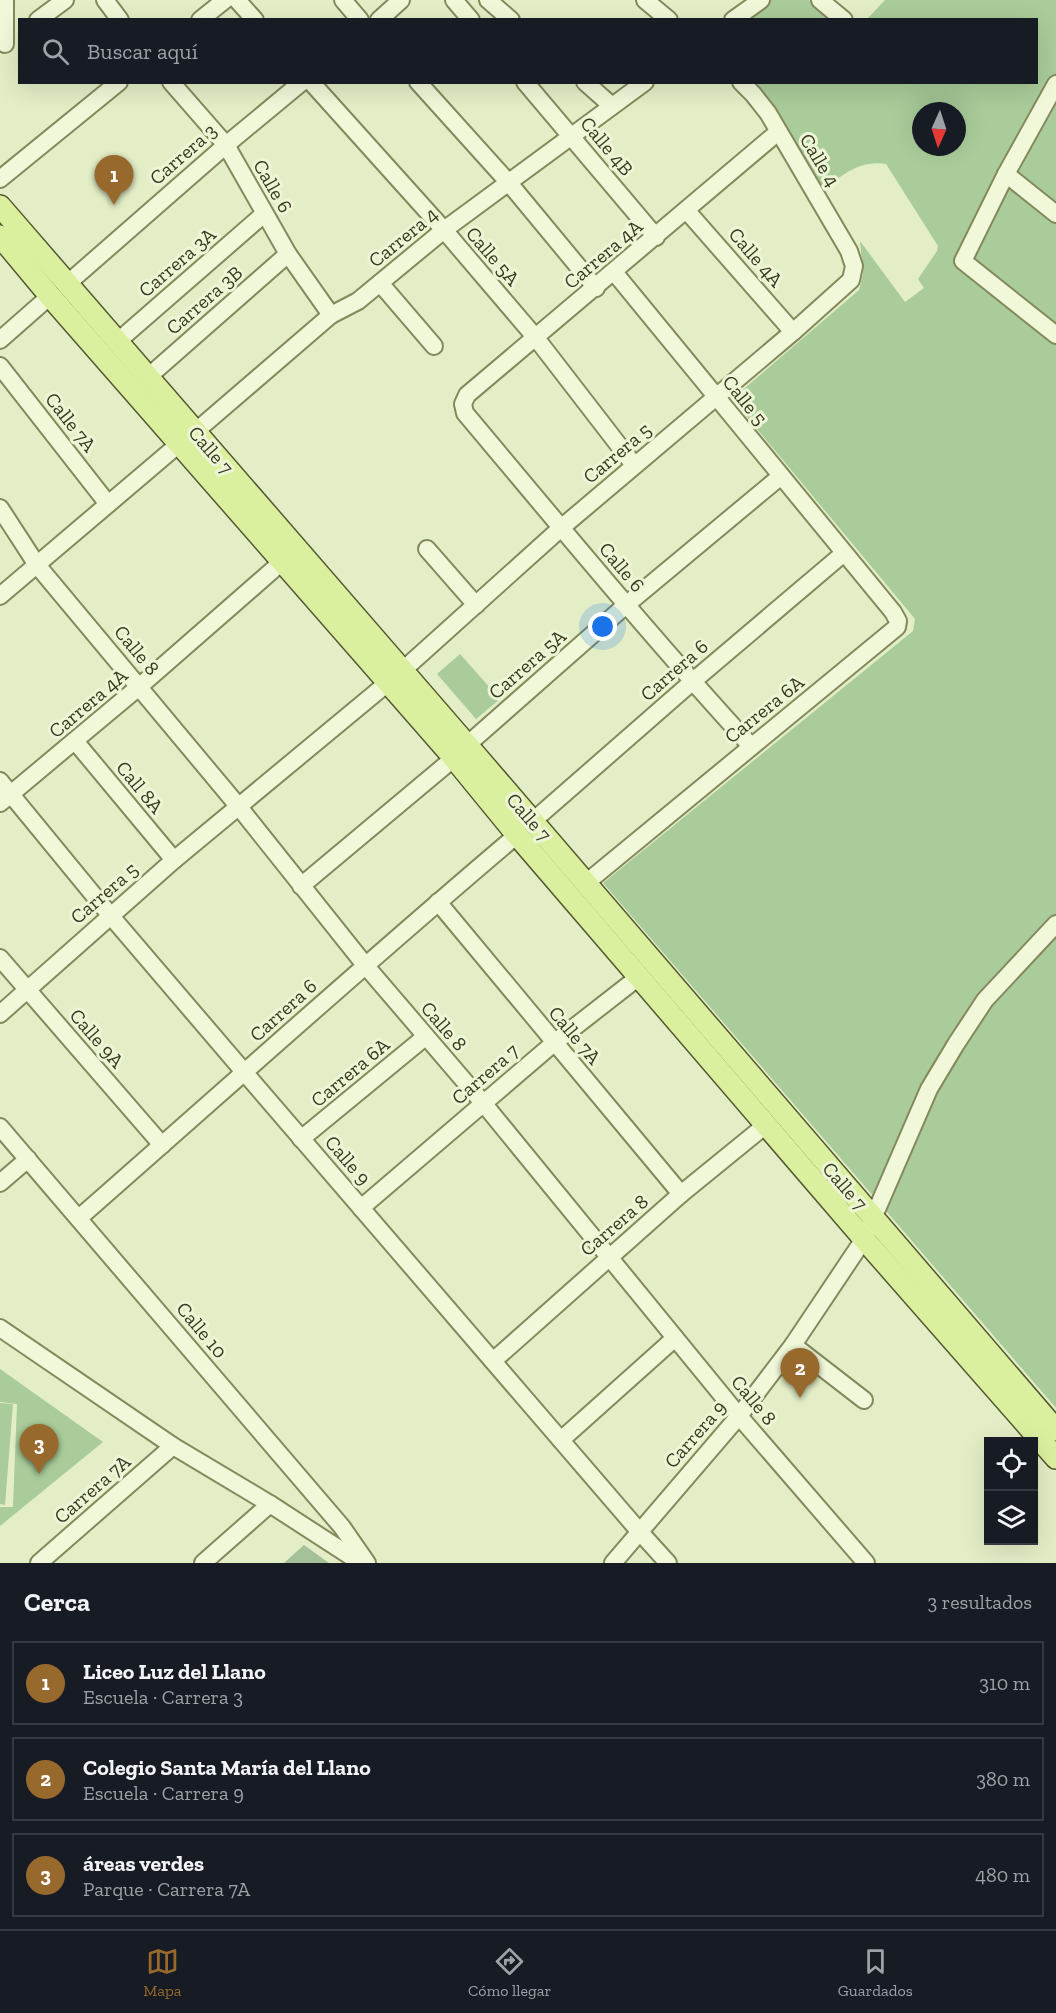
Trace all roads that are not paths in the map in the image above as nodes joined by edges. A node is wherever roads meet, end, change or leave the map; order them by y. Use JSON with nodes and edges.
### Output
{"nodes":[{"id":1,"x":5,"y":0,"type":"edge"},
{"id":2,"x":65,"y":0,"type":"edge"},
{"id":3,"x":105,"y":0,"type":"edge"},
{"id":4,"x":225,"y":0,"type":"edge"},
{"id":5,"x":237,"y":0,"type":"edge"},
{"id":6,"x":343,"y":0,"type":"edge"},
{"id":7,"x":400,"y":0,"type":"edge"},
{"id":8,"x":454,"y":0,"type":"edge"},
{"id":9,"x":488,"y":0,"type":"edge"},
{"id":10,"x":645,"y":0,"type":"edge"},
{"id":11,"x":761,"y":0,"type":"edge"},
{"id":12,"x":820,"y":0,"type":"edge"},
{"id":13,"x":41,"y":18,"type":"edge"},
{"id":14,"x":118,"y":18,"type":"edge"},
{"id":15,"x":202,"y":18,"type":"edge"},
{"id":16,"x":253,"y":18,"type":"edge"},
{"id":17,"x":358,"y":18,"type":"edge"},
{"id":18,"x":381,"y":18,"type":"edge"},
{"id":19,"x":469,"y":18,"type":"edge"},
{"id":20,"x":509,"y":18,"type":"edge"},
{"id":21,"x":667,"y":18,"type":"edge"},
{"id":22,"x":736,"y":18,"type":"edge"},
{"id":23,"x":841,"y":18,"type":"edge"},
{"id":24,"x":18,"y":34,"type":"edge"},
{"id":25,"x":2,"y":46,"type":"edge"},
{"id":26,"x":117,"y":84,"type":"edge"},
{"id":27,"x":173,"y":84,"type":"edge"},
{"id":28,"x":300,"y":84,"type":"edge"},
{"id":29,"x":313,"y":84,"type":"edge"},
{"id":30,"x":420,"y":84,"type":"edge"},
{"id":31,"x":527,"y":84,"type":"edge"},
{"id":32,"x":587,"y":84,"type":"edge"},
{"id":33,"x":642,"y":84,"type":"edge"},
{"id":34,"x":743,"y":84,"type":"edge"},
{"id":35,"x":1056,"y":84,"type":"edge"},
{"id":36,"x":612,"y":106,"type":"junction"},
{"id":37,"x":1050,"y":109,"type":"edge"},
{"id":38,"x":778,"y":132,"type":"junction"},
{"id":39,"x":572,"y":137,"type":"junction"},
{"id":40,"x":226,"y":145,"type":"junction"},
{"id":41,"x":1005,"y":174,"type":"junction"},
{"id":42,"x":0,"y":179,"type":"edge"},
{"id":43,"x":509,"y":183,"type":"junction"},
{"id":44,"x":0,"y":206,"type":"edge"},
{"id":45,"x":687,"y":211,"type":"junction"},
{"id":46,"x":264,"y":214,"type":"junction"},
{"id":47,"x":1056,"y":214,"type":"edge"},
{"id":48,"x":444,"y":230,"type":"junction"},
{"id":49,"x":0,"y":236,"type":"edge"},
{"id":50,"x":656,"y":237,"type":"junction"},
{"id":51,"x":288,"y":254,"type":"junction"},
{"id":52,"x":854,"y":266,"type":"joint"},
{"id":53,"x":614,"y":272,"type":"junction"},
{"id":54,"x":380,"y":283,"type":"junction"},
{"id":55,"x":596,"y":288,"type":"junction"},
{"id":56,"x":58,"y":290,"type":"junction"},
{"id":57,"x":331,"y":315,"type":"junction"},
{"id":58,"x":793,"y":332,"type":"junction"},
{"id":59,"x":1056,"y":335,"type":"edge"},
{"id":60,"x":536,"y":338,"type":"junction"},
{"id":61,"x":0,"y":340,"type":"edge"},
{"id":62,"x":117,"y":342,"type":"junction"},
{"id":63,"x":434,"y":346,"type":"dead end"},
{"id":64,"x":0,"y":366,"type":"edge"},
{"id":65,"x":148,"y":377,"type":"junction"},
{"id":66,"x":715,"y":398,"type":"junction"},
{"id":67,"x":465,"y":413,"type":"joint"},
{"id":68,"x":187,"y":438,"type":"junction"},
{"id":69,"x":634,"y":465,"type":"junction"},
{"id":70,"x":781,"y":476,"type":"junction"},
{"id":71,"x":108,"y":504,"type":"junction"},
{"id":72,"x":0,"y":508,"type":"edge"},
{"id":73,"x":561,"y":528,"type":"junction"},
{"id":74,"x":427,"y":549,"type":"dead end"},
{"id":75,"x":844,"y":553,"type":"junction"},
{"id":76,"x":283,"y":561,"type":"junction"},
{"id":77,"x":37,"y":565,"type":"junction"},
{"id":78,"x":0,"y":596,"type":"edge"},
{"id":79,"x":476,"y":605,"type":"junction"},
{"id":80,"x":626,"y":605,"type":"junction"},
{"id":81,"x":395,"y":676,"type":"junction"},
{"id":82,"x":692,"y":682,"type":"junction"},
{"id":83,"x":140,"y":686,"type":"junction"},
{"id":84,"x":75,"y":741,"type":"junction"},
{"id":85,"x":751,"y":746,"type":"junction"},
{"id":86,"x":461,"y":752,"type":"junction"},
{"id":87,"x":4,"y":793,"type":"edge"},
{"id":88,"x":239,"y":807,"type":"junction"},
{"id":89,"x":525,"y":828,"type":"junction"},
{"id":90,"x":174,"y":860,"type":"junction"},
{"id":91,"x":586,"y":883,"type":"junction"},
{"id":92,"x":301,"y":886,"type":"junction"},
{"id":93,"x":438,"y":902,"type":"junction"},
{"id":94,"x":110,"y":915,"type":"junction"},
{"id":95,"x":1056,"y":924,"type":"edge"},
{"id":96,"x":0,"y":958,"type":"edge"},
{"id":97,"x":365,"y":965,"type":"junction"},
{"id":98,"x":640,"y":976,"type":"junction"},
{"id":99,"x":27,"y":990,"type":"junction"},
{"id":100,"x":0,"y":1014,"type":"edge"},
{"id":101,"x":425,"y":1037,"type":"junction"},
{"id":102,"x":554,"y":1043,"type":"junction"},
{"id":103,"x":245,"y":1073,"type":"junction"},
{"id":104,"x":484,"y":1104,"type":"junction"},
{"id":105,"x":767,"y":1124,"type":"junction"},
{"id":106,"x":0,"y":1127,"type":"edge"},
{"id":107,"x":302,"y":1139,"type":"junction"},
{"id":108,"x":162,"y":1145,"type":"junction"},
{"id":109,"x":28,"y":1159,"type":"junction"},
{"id":110,"x":0,"y":1183,"type":"edge"},
{"id":111,"x":681,"y":1194,"type":"junction"},
{"id":112,"x":361,"y":1208,"type":"junction"},
{"id":113,"x":79,"y":1218,"type":"junction"},
{"id":114,"x":874,"y":1219,"type":"junction"},
{"id":115,"x":864,"y":1239,"type":"junction"},
{"id":116,"x":609,"y":1257,"type":"junction"},
{"id":117,"x":0,"y":1328,"type":"edge"},
{"id":118,"x":675,"y":1338,"type":"junction"},
{"id":119,"x":794,"y":1345,"type":"junction"},
{"id":120,"x":493,"y":1361,"type":"junction"},
{"id":121,"x":864,"y":1400,"type":"dead end"},
{"id":122,"x":739,"y":1416,"type":"junction"},
{"id":123,"x":1056,"y":1430,"type":"edge"},
{"id":124,"x":561,"y":1440,"type":"junction"},
{"id":125,"x":173,"y":1446,"type":"junction"},
{"id":126,"x":1056,"y":1458,"type":"edge"},
{"id":127,"x":270,"y":1504,"type":"junction"},
{"id":128,"x":639,"y":1531,"type":"junction"},
{"id":129,"x":39,"y":1563,"type":"edge"},
{"id":130,"x":203,"y":1563,"type":"edge"},
{"id":131,"x":362,"y":1563,"type":"edge"},
{"id":132,"x":367,"y":1563,"type":"edge"},
{"id":133,"x":613,"y":1563,"type":"edge"},
{"id":134,"x":668,"y":1563,"type":"edge"},
{"id":135,"x":866,"y":1563,"type":"edge"}],
"edges":[{"from":1,"to":25,"type":"street"},
{"from":2,"to":13,"type":"street"},
{"from":3,"to":14,"type":"street"},
{"from":4,"to":15,"type":"street"},
{"from":5,"to":16,"type":"street"},
{"from":6,"to":17,"type":"street"},
{"from":7,"to":18,"type":"street"},
{"from":8,"to":19,"type":"street"},
{"from":9,"to":20,"type":"street"},
{"from":10,"to":21,"type":"street"},
{"from":11,"to":22,"type":"street"},
{"from":12,"to":23,"type":"street"},
{"from":24,"to":25,"type":"street"},
{"from":26,"to":42,"type":"street"},
{"from":27,"to":40,"type":"street","name":"Calle 6"},
{"from":28,"to":40,"type":"street","name":"Carrera 3"},
{"from":29,"to":48,"type":"street","name":"Calle 5A"},
{"from":30,"to":43,"type":"street"},
{"from":31,"to":39,"type":"street","name":"Calle 4B"},
{"from":32,"to":36,"type":"street"},
{"from":33,"to":36,"type":"street","name":"Carrera 4"},
{"from":34,"to":38,"type":"street","name":"Calle 4"},
{"from":35,"to":37,"type":"street"},
{"from":36,"to":39,"type":"street","name":"Carrera 4"},
{"from":37,"to":41,"type":"street"},
{"from":38,"to":45,"type":"street","name":"Carrera 4A"},
{"from":38,"to":52,"type":"street","name":"Calle 4"},
{"from":39,"to":43,"type":"street","name":"Carrera 4"},
{"from":39,"to":50,"type":"street","name":"Calle 4B"},
{"from":40,"to":46,"type":"street","name":"Calle 6"},
{"from":40,"to":56,"type":"street","name":"Carrera 3"},
{"from":41,"to":47,"type":"street"},
{"from":41,"to":59,"type":"street"},
{"from":43,"to":48,"type":"street","name":"Carrera 4"},
{"from":43,"to":55,"type":"street"},
{"from":44,"to":56,"type":"main road","name":"Calle 7"},
{"from":45,"to":50,"type":"street","name":"Carrera 4A"},
{"from":45,"to":58,"type":"street","name":"Calle 4A"},
{"from":46,"to":51,"type":"street","name":"Calle 6"},
{"from":46,"to":62,"type":"street","name":"Carrera 3A"},
{"from":48,"to":54,"type":"street","name":"Carrera 4"},
{"from":48,"to":60,"type":"street","name":"Calle 5A"},
{"from":49,"to":56,"type":"main road","name":"Calle 7"},
{"from":50,"to":53,"type":"street","name":"Carrera 4A"},
{"from":51,"to":57,"type":"street","name":"Calle 6"},
{"from":51,"to":65,"type":"street","name":"Carrera 3B"},
{"from":52,"to":58,"type":"street","name":"Carrera 5"},
{"from":53,"to":55,"type":"street","name":"Carrera 4A"},
{"from":53,"to":66,"type":"street","name":"Calle 5"},
{"from":54,"to":57,"type":"street","name":"Carrera 4"},
{"from":54,"to":63,"type":"street"},
{"from":55,"to":60,"type":"street","name":"Carrera 4A"},
{"from":56,"to":61,"type":"street","name":"Carrera 3"},
{"from":56,"to":62,"type":"main road","name":"Calle 7"},
{"from":56,"to":68,"type":"main road","name":"Calle 7"},
{"from":57,"to":68,"type":"street","name":"Carrera 4"},
{"from":58,"to":66,"type":"street","name":"Carrera 5"},
{"from":60,"to":67,"type":"street","name":"Carrera 4A"},
{"from":60,"to":69,"type":"street","name":"Calle 5A"},
{"from":62,"to":65,"type":"main road","name":"Calle 7"},
{"from":64,"to":71,"type":"street","name":"Calle 7A"},
{"from":65,"to":68,"type":"main road","name":"Calle 7"},
{"from":66,"to":69,"type":"street","name":"Carrera 5"},
{"from":66,"to":70,"type":"street","name":"Calle 5"},
{"from":67,"to":73,"type":"street","name":"Calle 6"},
{"from":68,"to":71,"type":"street","name":"Carrera 4"},
{"from":68,"to":76,"type":"main road","name":"Calle 7"},
{"from":68,"to":81,"type":"main road","name":"Calle 7"},
{"from":69,"to":73,"type":"street","name":"Carrera 5"},
{"from":70,"to":75,"type":"street","name":"Calle 5"},
{"from":70,"to":80,"type":"street","name":"Carrera 5A"},
{"from":71,"to":77,"type":"street","name":"Carrera 4"},
{"from":72,"to":77,"type":"street","name":"Calle 8"},
{"from":73,"to":79,"type":"street","name":"Carrera 5"},
{"from":73,"to":80,"type":"street","name":"Calle 6"},
{"from":74,"to":79,"type":"street"},
{"from":75,"to":82,"type":"street","name":"Carrera 6"},
{"from":75,"to":85,"type":"street","name":"Carrera 6A"},
{"from":76,"to":81,"type":"main road","name":"Calle 7"},
{"from":76,"to":83,"type":"street","name":"Carrera 4A"},
{"from":77,"to":78,"type":"street","name":"Carrera 4"},
{"from":77,"to":83,"type":"street","name":"Calle 8"},
{"from":79,"to":81,"type":"street","name":"Carrera 5"},
{"from":80,"to":82,"type":"street","name":"Calle 6"},
{"from":80,"to":86,"type":"street","name":"Carrera 5A"},
{"from":81,"to":86,"type":"main road","name":"Calle 7"},
{"from":81,"to":88,"type":"street"},
{"from":82,"to":85,"type":"street","name":"Calle 6"},
{"from":82,"to":89,"type":"street","name":"Carrera 6"},
{"from":83,"to":84,"type":"street","name":"Carrera 4A"},
{"from":83,"to":88,"type":"street","name":"Calle 8"},
{"from":84,"to":87,"type":"street","name":"Carrera 4A"},
{"from":84,"to":90,"type":"street","name":"Call 8A"},
{"from":85,"to":91,"type":"street","name":"Carrera 6A"},
{"from":86,"to":89,"type":"main road","name":"Calle 7"},
{"from":86,"to":92,"type":"street","name":"Carrera 5A"},
{"from":87,"to":94,"type":"street","name":"Calle 9"},
{"from":88,"to":90,"type":"street","name":"Carrera 5"},
{"from":88,"to":92,"type":"street","name":"Calle 8"},
{"from":89,"to":91,"type":"main road","name":"Calle 7"},
{"from":89,"to":93,"type":"street","name":"Carrera 6"},
{"from":89,"to":98,"type":"main road","name":"Calle 7"},
{"from":90,"to":94,"type":"street","name":"Carrera 5"},
{"from":91,"to":114,"type":"main road","name":"Calle 7"},
{"from":92,"to":97,"type":"street","name":"Calle 8"},
{"from":93,"to":97,"type":"street","name":"Carrera 6"},
{"from":93,"to":102,"type":"street","name":"Calle 7A"},
{"from":94,"to":99,"type":"street","name":"Carrera 5"},
{"from":94,"to":103,"type":"street","name":"Calle 9"},
{"from":95,"to":114,"type":"street","name":"Carrera 9"},
{"from":96,"to":99,"type":"street","name":"Calle 9A"},
{"from":97,"to":101,"type":"street","name":"Calle 8"},
{"from":97,"to":103,"type":"street","name":"Carrera 6"},
{"from":98,"to":102,"type":"street","name":"Carrera 7"},
{"from":98,"to":105,"type":"main road","name":"Calle 7"},
{"from":99,"to":100,"type":"street","name":"Carrera 5"},
{"from":99,"to":108,"type":"street","name":"Calle 9A"},
{"from":101,"to":104,"type":"street","name":"Calle 8"},
{"from":101,"to":107,"type":"street","name":"Carrera 6A"},
{"from":102,"to":104,"type":"street","name":"Carrera 7"},
{"from":102,"to":111,"type":"street","name":"Calle 7A"},
{"from":103,"to":107,"type":"street","name":"Calle 9"},
{"from":103,"to":108,"type":"street","name":"Carrera 6"},
{"from":104,"to":112,"type":"street","name":"Carrera 7"},
{"from":104,"to":116,"type":"street","name":"Calle 8"},
{"from":105,"to":111,"type":"street","name":"Carrera 8"},
{"from":105,"to":115,"type":"main road","name":"Calle 7"},
{"from":106,"to":109,"type":"street","name":"Calle 10"},
{"from":107,"to":112,"type":"street","name":"Calle 9"},
{"from":108,"to":113,"type":"street","name":"Carrera 6"},
{"from":109,"to":110,"type":"street"},
{"from":109,"to":113,"type":"street","name":"Calle 10"},
{"from":111,"to":116,"type":"street","name":"Carrera 8"},
{"from":112,"to":120,"type":"street","name":"Calle 9"},
{"from":113,"to":132,"type":"street","name":"Calle 10"},
{"from":114,"to":115,"type":"street","name":"Carrera 9"},
{"from":114,"to":123,"type":"main road","name":"Calle 7"},
{"from":115,"to":119,"type":"street","name":"Carrera 9"},
{"from":115,"to":126,"type":"main road","name":"Calle 7"},
{"from":116,"to":118,"type":"street","name":"Calle 8"},
{"from":116,"to":120,"type":"street","name":"Carrera 8"},
{"from":117,"to":125,"type":"street"},
{"from":118,"to":122,"type":"street","name":"Calle 8"},
{"from":118,"to":124,"type":"street"},
{"from":119,"to":121,"type":"street"},
{"from":119,"to":122,"type":"street","name":"Carrera 9"},
{"from":120,"to":124,"type":"street","name":"Calle 9"},
{"from":122,"to":128,"type":"street","name":"Carrera 9"},
{"from":122,"to":135,"type":"street","name":"Calle 8"},
{"from":124,"to":128,"type":"street","name":"Calle 9"},
{"from":125,"to":127,"type":"street"},
{"from":125,"to":129,"type":"street","name":"Carrera 7A"},
{"from":127,"to":130,"type":"street"},
{"from":127,"to":131,"type":"street"},
{"from":128,"to":133,"type":"street","name":"Carrera 9"},
{"from":128,"to":134,"type":"street","name":"Calle 9"}]}
